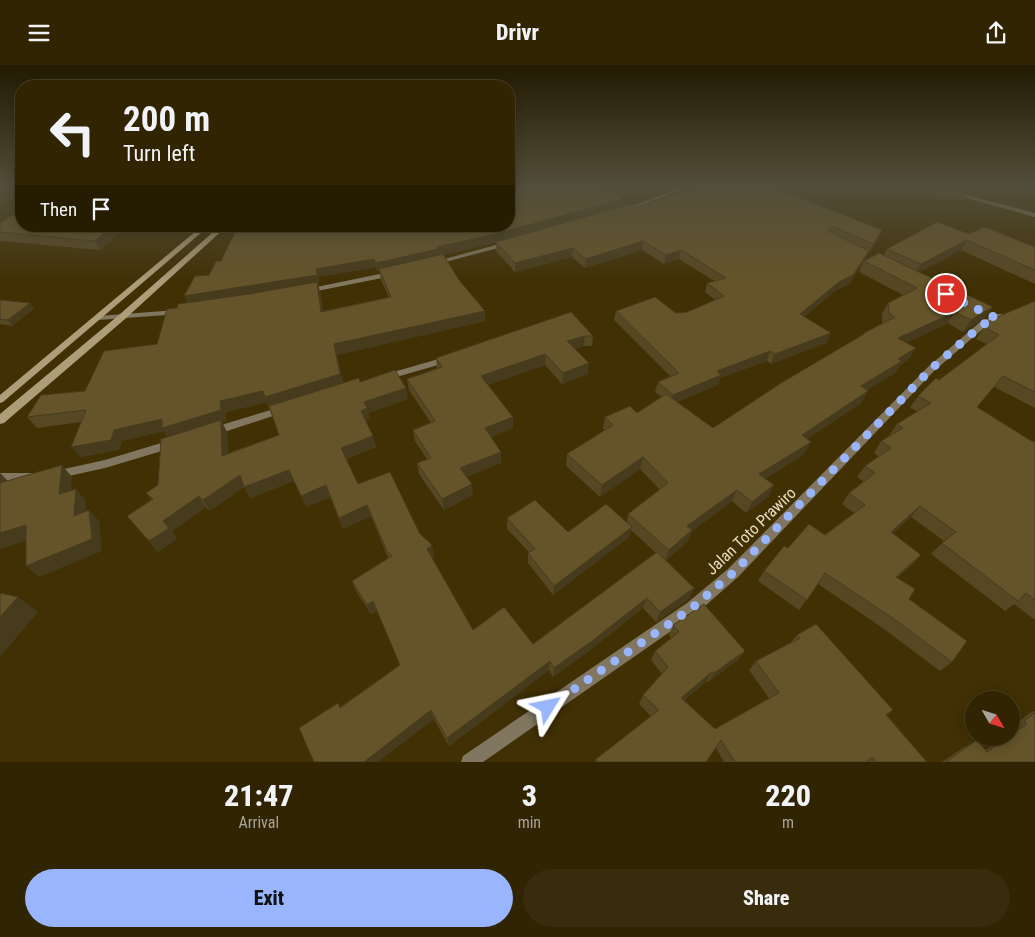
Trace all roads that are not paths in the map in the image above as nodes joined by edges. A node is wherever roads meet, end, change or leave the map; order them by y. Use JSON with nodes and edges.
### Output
{"nodes":[{"id":1,"x":199,"y":232,"type":"edge"},
{"id":2,"x":218,"y":232,"type":"edge"},
{"id":3,"x":512,"y":243,"type":"edge"},
{"id":4,"x":423,"y":266,"type":"edge"},
{"id":5,"x":399,"y":272,"type":"edge"},
{"id":6,"x":294,"y":293,"type":"edge"},
{"id":7,"x":189,"y":310,"type":"edge"},
{"id":8,"x":1012,"y":312,"type":"edge"},
{"id":9,"x":126,"y":317,"type":"junction"},
{"id":10,"x":98,"y":318,"type":"junction"},
{"id":11,"x":456,"y":357,"type":"edge"},
{"id":12,"x":374,"y":381,"type":"edge"},
{"id":13,"x":0,"y":400,"type":"edge"},
{"id":14,"x":290,"y":407,"type":"edge"},
{"id":15,"x":0,"y":420,"type":"edge"},
{"id":16,"x":198,"y":436,"type":"edge"},
{"id":17,"x":180,"y":441,"type":"edge"},
{"id":18,"x":0,"y":477,"type":"edge"},
{"id":19,"x":469,"y":762,"type":"edge"}],
"edges":[{"from":1,"to":10,"type":"main road"},
{"from":2,"to":9,"type":"main road"},
{"from":3,"to":4,"type":"street"},
{"from":5,"to":6,"type":"street"},
{"from":7,"to":9,"type":"street"},
{"from":8,"to":19,"type":"street","name":"Jalan Toto Prawiro"},
{"from":9,"to":10,"type":"street"},
{"from":9,"to":15,"type":"main road"},
{"from":10,"to":13,"type":"main road"},
{"from":11,"to":12,"type":"street"},
{"from":14,"to":16,"type":"street"},
{"from":17,"to":18,"type":"street"}]}
